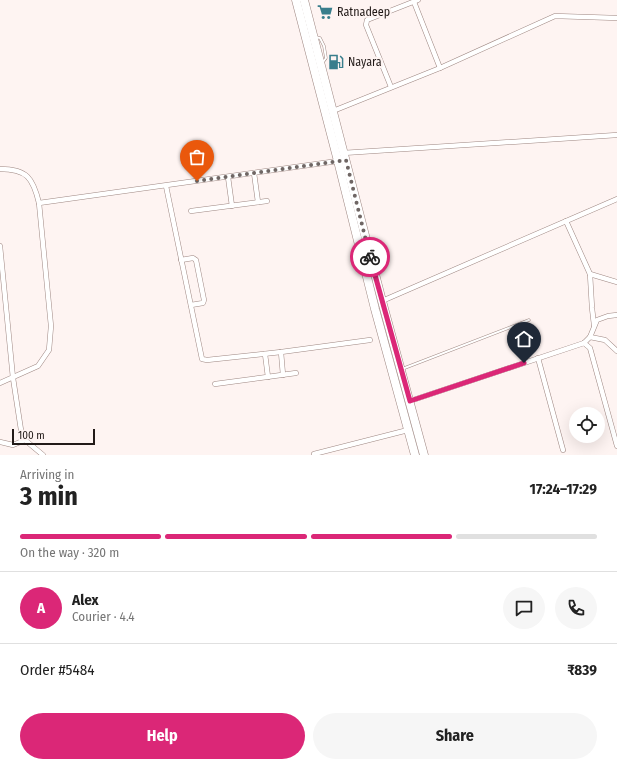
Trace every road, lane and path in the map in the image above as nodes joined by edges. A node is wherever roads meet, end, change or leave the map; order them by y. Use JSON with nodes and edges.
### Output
{"nodes":[{"id":1,"x":296,"y":0,"type":"edge"},
{"id":2,"x":304,"y":0,"type":"edge"},
{"id":3,"x":416,"y":1,"type":"edge"},
{"id":4,"x":617,"y":18,"type":"edge"},
{"id":5,"x":440,"y":68,"type":"junction"},
{"id":6,"x":391,"y":87,"type":"junction"},
{"id":7,"x":333,"y":111,"type":"junction"},
{"id":8,"x":617,"y":135,"type":"edge"},
{"id":9,"x":341,"y":157,"type":"junction"},
{"id":10,"x":0,"y":169,"type":"edge"},
{"id":11,"x":254,"y":173,"type":"junction"},
{"id":12,"x":228,"y":177,"type":"junction"},
{"id":13,"x":166,"y":186,"type":"junction"},
{"id":14,"x":617,"y":199,"type":"edge"},
{"id":15,"x":267,"y":201,"type":"dead end"},
{"id":16,"x":258,"y":202,"type":"junction"},
{"id":17,"x":39,"y":203,"type":"junction"},
{"id":18,"x":232,"y":206,"type":"junction"},
{"id":19,"x":191,"y":211,"type":"dead end"},
{"id":20,"x":566,"y":221,"type":"junction"},
{"id":21,"x":0,"y":246,"type":"edge"},
{"id":22,"x":0,"y":254,"type":"edge"},
{"id":23,"x":181,"y":260,"type":"junction"},
{"id":24,"x":1,"y":274,"type":"edge"},
{"id":25,"x":590,"y":274,"type":"junction"},
{"id":26,"x":617,"y":282,"type":"edge"},
{"id":27,"x":382,"y":301,"type":"junction"},
{"id":28,"x":190,"y":305,"type":"junction"},
{"id":29,"x":617,"y":315,"type":"edge"},
{"id":30,"x":528,"y":320,"type":"dead end"},
{"id":31,"x":594,"y":326,"type":"junction"},
{"id":32,"x":590,"y":337,"type":"junction"},
{"id":33,"x":370,"y":340,"type":"dead end"},
{"id":34,"x":584,"y":343,"type":"junction"},
{"id":35,"x":617,"y":351,"type":"edge"},
{"id":36,"x":281,"y":352,"type":"junction"},
{"id":37,"x":265,"y":354,"type":"junction"},
{"id":38,"x":538,"y":358,"type":"junction"},
{"id":39,"x":401,"y":370,"type":"junction"},
{"id":40,"x":296,"y":373,"type":"dead end"},
{"id":41,"x":283,"y":375,"type":"junction"},
{"id":42,"x":268,"y":377,"type":"junction"},
{"id":43,"x":13,"y":378,"type":"junction"},
{"id":44,"x":0,"y":383,"type":"edge"},
{"id":45,"x":215,"y":384,"type":"dead end"},
{"id":46,"x":410,"y":401,"type":"junction"},
{"id":47,"x":408,"y":430,"type":"junction"},
{"id":48,"x":25,"y":440,"type":"junction"},
{"id":49,"x":0,"y":442,"type":"edge"},
{"id":50,"x":617,"y":446,"type":"edge"},
{"id":51,"x":563,"y":450,"type":"dead end"},
{"id":52,"x":314,"y":454,"type":"dead end"},
{"id":53,"x":43,"y":455,"type":"edge"},
{"id":54,"x":415,"y":455,"type":"edge"},
{"id":55,"x":424,"y":455,"type":"edge"}],
"edges":[{"from":1,"to":9,"type":"highway"},
{"from":2,"to":7,"type":"highway"},
{"from":3,"to":5,"type":"street"},
{"from":3,"to":6,"type":"street"},
{"from":4,"to":5,"type":"street"},
{"from":5,"to":6,"type":"street"},
{"from":6,"to":7,"type":"street"},
{"from":7,"to":9,"type":"highway"},
{"from":8,"to":9,"type":"street"},
{"from":9,"to":11,"type":"street"},
{"from":9,"to":27,"type":"highway"},
{"from":9,"to":47,"type":"highway"},
{"from":10,"to":17,"type":"street"},
{"from":11,"to":12,"type":"street"},
{"from":11,"to":16,"type":"street"},
{"from":12,"to":13,"type":"street"},
{"from":12,"to":18,"type":"street"},
{"from":13,"to":17,"type":"street"},
{"from":13,"to":23,"type":"street"},
{"from":14,"to":20,"type":"street"},
{"from":15,"to":16,"type":"street"},
{"from":16,"to":18,"type":"street"},
{"from":17,"to":43,"type":"street"},
{"from":18,"to":19,"type":"street"},
{"from":20,"to":25,"type":"street"},
{"from":20,"to":27,"type":"street"},
{"from":21,"to":22,"type":"street"},
{"from":22,"to":24,"type":"street"},
{"from":23,"to":28,"type":"street"},
{"from":23,"to":28,"type":"street"},
{"from":24,"to":43,"type":"street"},
{"from":25,"to":26,"type":"street"},
{"from":25,"to":31,"type":"street"},
{"from":27,"to":39,"type":"highway"},
{"from":28,"to":37,"type":"street"},
{"from":29,"to":31,"type":"street"},
{"from":30,"to":39,"type":"lane"},
{"from":31,"to":32,"type":"street"},
{"from":32,"to":34,"type":"street"},
{"from":32,"to":35,"type":"street"},
{"from":33,"to":36,"type":"street"},
{"from":34,"to":38,"type":"street"},
{"from":34,"to":50,"type":"street"},
{"from":36,"to":37,"type":"street"},
{"from":36,"to":41,"type":"street"},
{"from":37,"to":42,"type":"street"},
{"from":38,"to":46,"type":"street"},
{"from":38,"to":51,"type":"street"},
{"from":39,"to":46,"type":"highway"},
{"from":40,"to":41,"type":"street"},
{"from":41,"to":42,"type":"street"},
{"from":42,"to":45,"type":"street"},
{"from":43,"to":44,"type":"street"},
{"from":43,"to":48,"type":"street"},
{"from":46,"to":55,"type":"highway"},
{"from":47,"to":52,"type":"street"},
{"from":47,"to":54,"type":"highway"},
{"from":48,"to":49,"type":"street"},
{"from":48,"to":53,"type":"street"}]}
